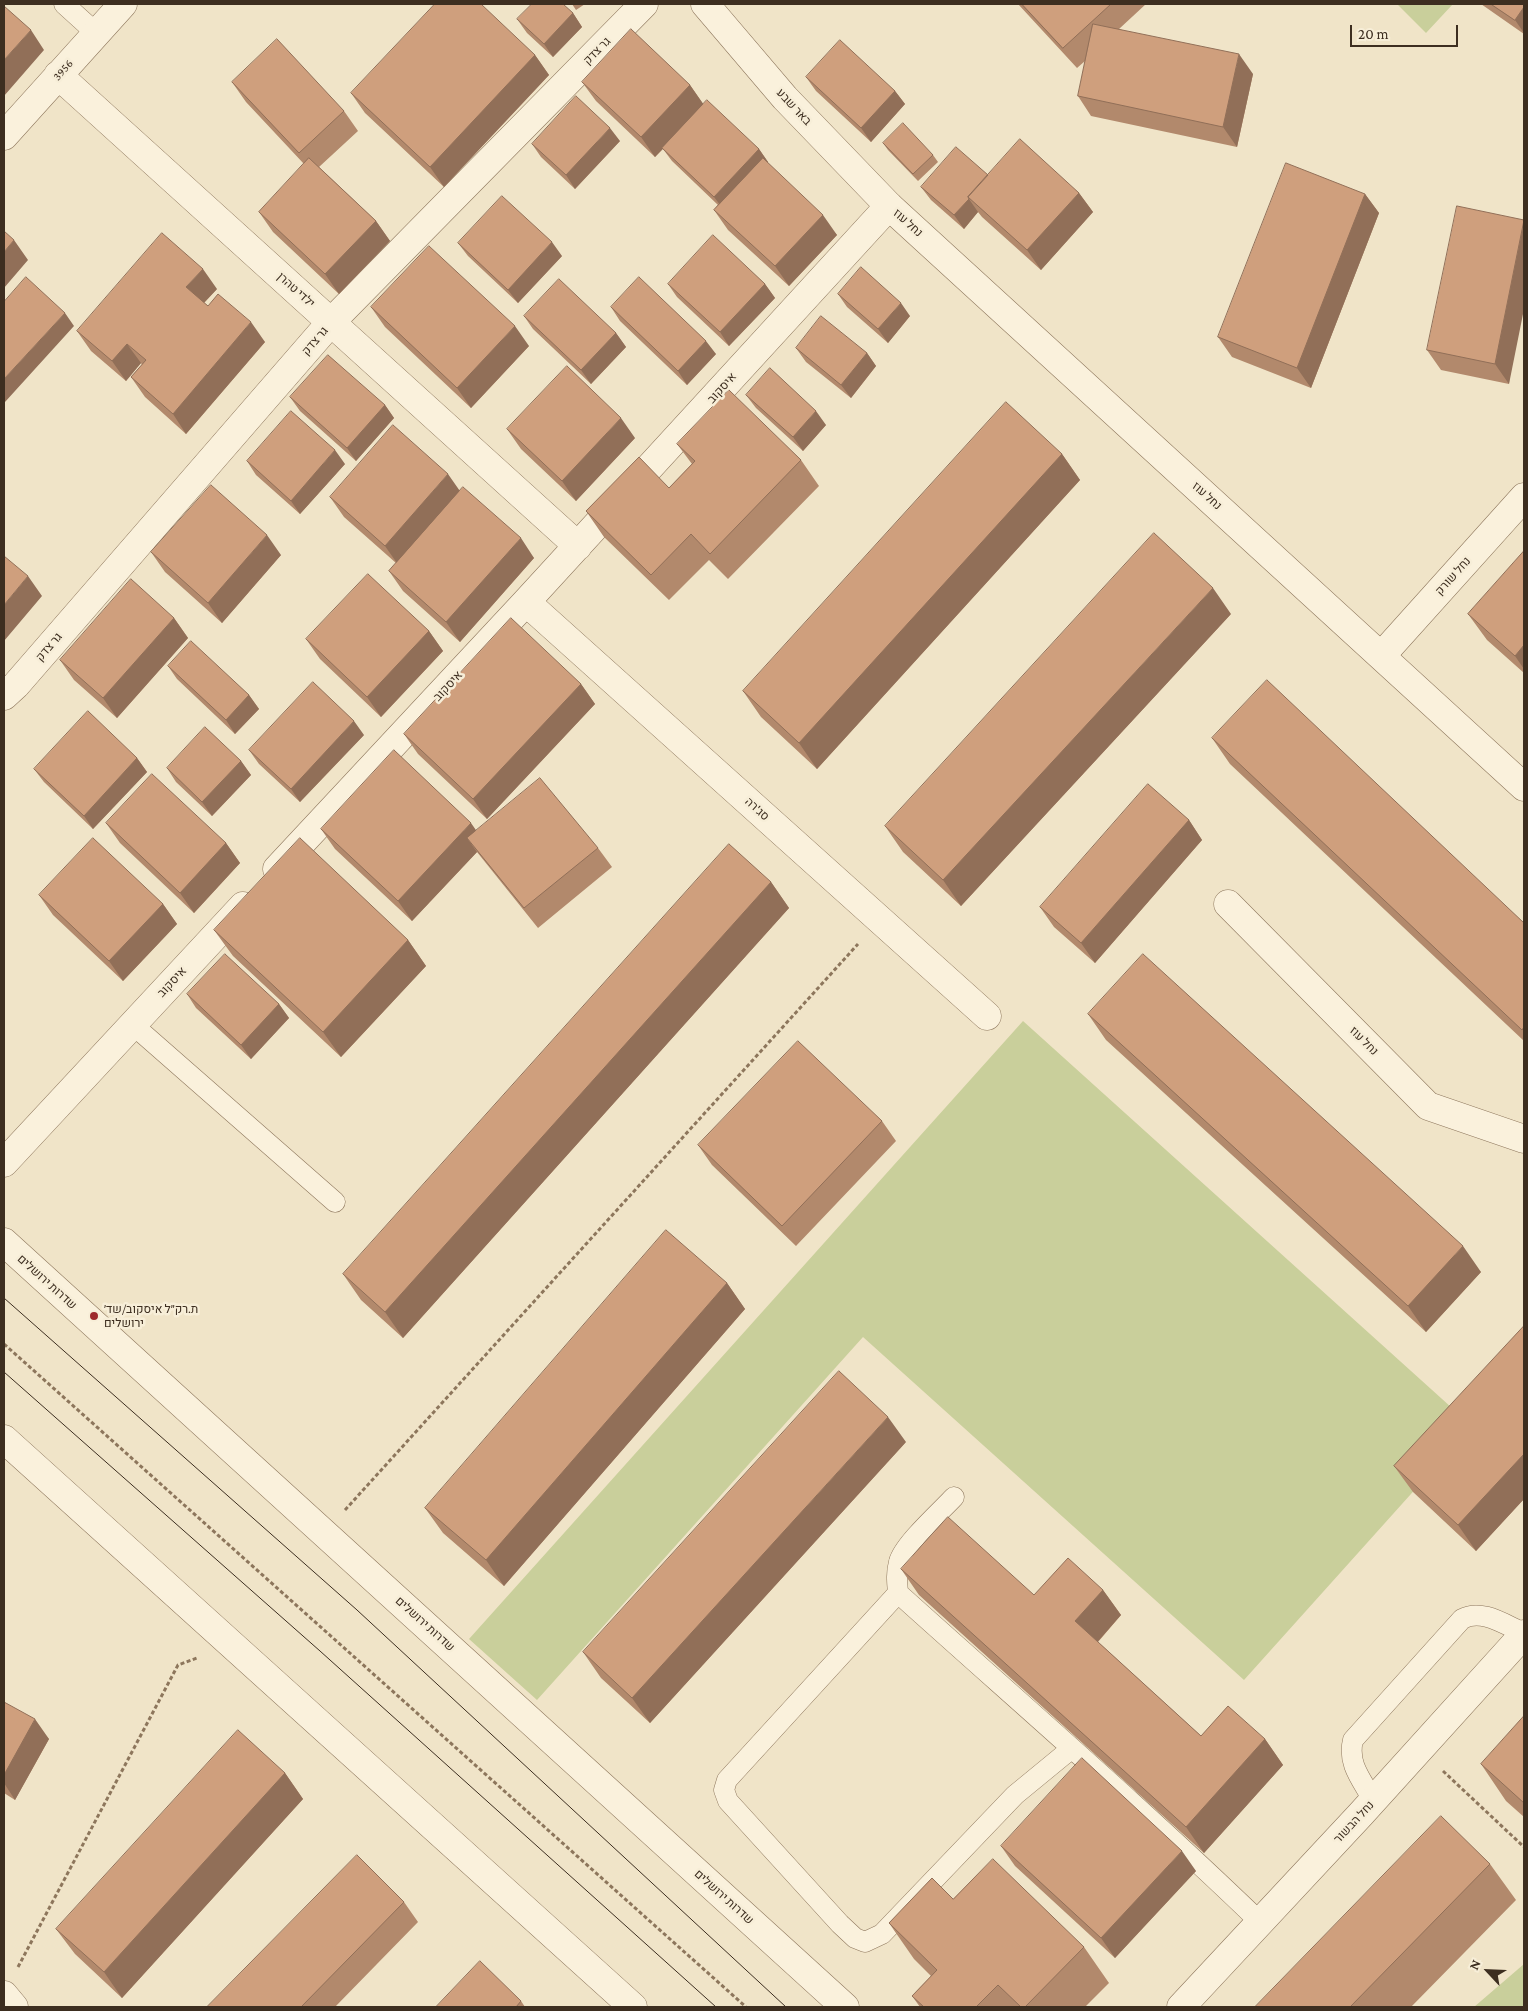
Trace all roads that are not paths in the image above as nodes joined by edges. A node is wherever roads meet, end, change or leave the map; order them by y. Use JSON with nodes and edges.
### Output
{"nodes":[{"id":1,"x":64,"y":4,"type":"edge"},
{"id":2,"x":123,"y":4,"type":"edge"},
{"id":3,"x":644,"y":4,"type":"edge"},
{"id":4,"x":705,"y":4,"type":"edge"},
{"id":5,"x":96,"y":33,"type":"junction"},
{"id":6,"x":58,"y":75,"type":"junction"},
{"id":7,"x":4,"y":136,"type":"edge"},
{"id":8,"x":889,"y":206,"type":"junction"},
{"id":9,"x":331,"y":322,"type":"junction"},
{"id":10,"x":1524,"y":497,"type":"edge"},
{"id":11,"x":578,"y":546,"type":"junction"},
{"id":12,"x":526,"y":602,"type":"junction"},
{"id":13,"x":1382,"y":655,"type":"junction"},
{"id":14,"x":4,"y":696,"type":"edge"},
{"id":15,"x":1524,"y":787,"type":"edge"},
{"id":16,"x":1228,"y":904,"type":"dead end"},
{"id":17,"x":987,"y":1016,"type":"dead end"},
{"id":18,"x":132,"y":1024,"type":"junction"},
{"id":19,"x":1524,"y":1139,"type":"edge"},
{"id":20,"x":4,"y":1163,"type":"edge"},
{"id":21,"x":335,"y":1202,"type":"dead end"},
{"id":22,"x":4,"y":1242,"type":"edge"},
{"id":23,"x":4,"y":1439,"type":"edge"},
{"id":24,"x":954,"y":1497,"type":"dead end"},
{"id":25,"x":898,"y":1593,"type":"junction"},
{"id":26,"x":1524,"y":1634,"type":"edge"},
{"id":27,"x":1071,"y":1749,"type":"junction"},
{"id":28,"x":1373,"y":1800,"type":"junction"},
{"id":29,"x":1260,"y":1922,"type":"junction"},
{"id":30,"x":4,"y":1995,"type":"edge"},
{"id":31,"x":14,"y":2007,"type":"edge"},
{"id":32,"x":633,"y":2007,"type":"edge"},
{"id":33,"x":845,"y":2007,"type":"edge"},
{"id":34,"x":1181,"y":2007,"type":"edge"}],
"edges":[{"from":1,"to":5,"type":"lane"},
{"from":2,"to":5,"type":"street","name":"3956"},
{"from":3,"to":9,"type":"street","name":"גר צדק"},
{"from":4,"to":8,"type":"street","name":"באר שבע"},
{"from":5,"to":6,"type":"street","name":"3956"},
{"from":6,"to":7,"type":"street","name":"3956"},
{"from":6,"to":9,"type":"street","name":"ילדי טהרן"},
{"from":8,"to":11,"type":"street","name":"איסקוב"},
{"from":8,"to":13,"type":"street","name":"נחל עוז"},
{"from":9,"to":11,"type":"street","name":"ילדי טהרן"},
{"from":9,"to":14,"type":"street","name":"גר צדק"},
{"from":10,"to":13,"type":"street","name":"נחל שורק"},
{"from":11,"to":12,"type":"street","name":"איסקוב"},
{"from":12,"to":17,"type":"street","name":"סג'רה"},
{"from":12,"to":18,"type":"street","name":"איסקוב"},
{"from":13,"to":15,"type":"street","name":"נחל עוז"},
{"from":16,"to":19,"type":"street","name":"נחל עוז"},
{"from":18,"to":20,"type":"street","name":"איסקוב"},
{"from":18,"to":21,"type":"lane"},
{"from":22,"to":33,"type":"street","name":"שדרות ירושלים"},
{"from":23,"to":32,"type":"street"},
{"from":24,"to":25,"type":"lane"},
{"from":25,"to":27,"type":"lane"},
{"from":25,"to":27,"type":"lane"},
{"from":26,"to":28,"type":"street","name":"נחל הבשור"},
{"from":26,"to":28,"type":"lane"},
{"from":27,"to":29,"type":"lane"},
{"from":28,"to":29,"type":"street","name":"נחל הבשור"},
{"from":29,"to":34,"type":"street","name":"נחל הבשור"},
{"from":30,"to":31,"type":"street"}]}
